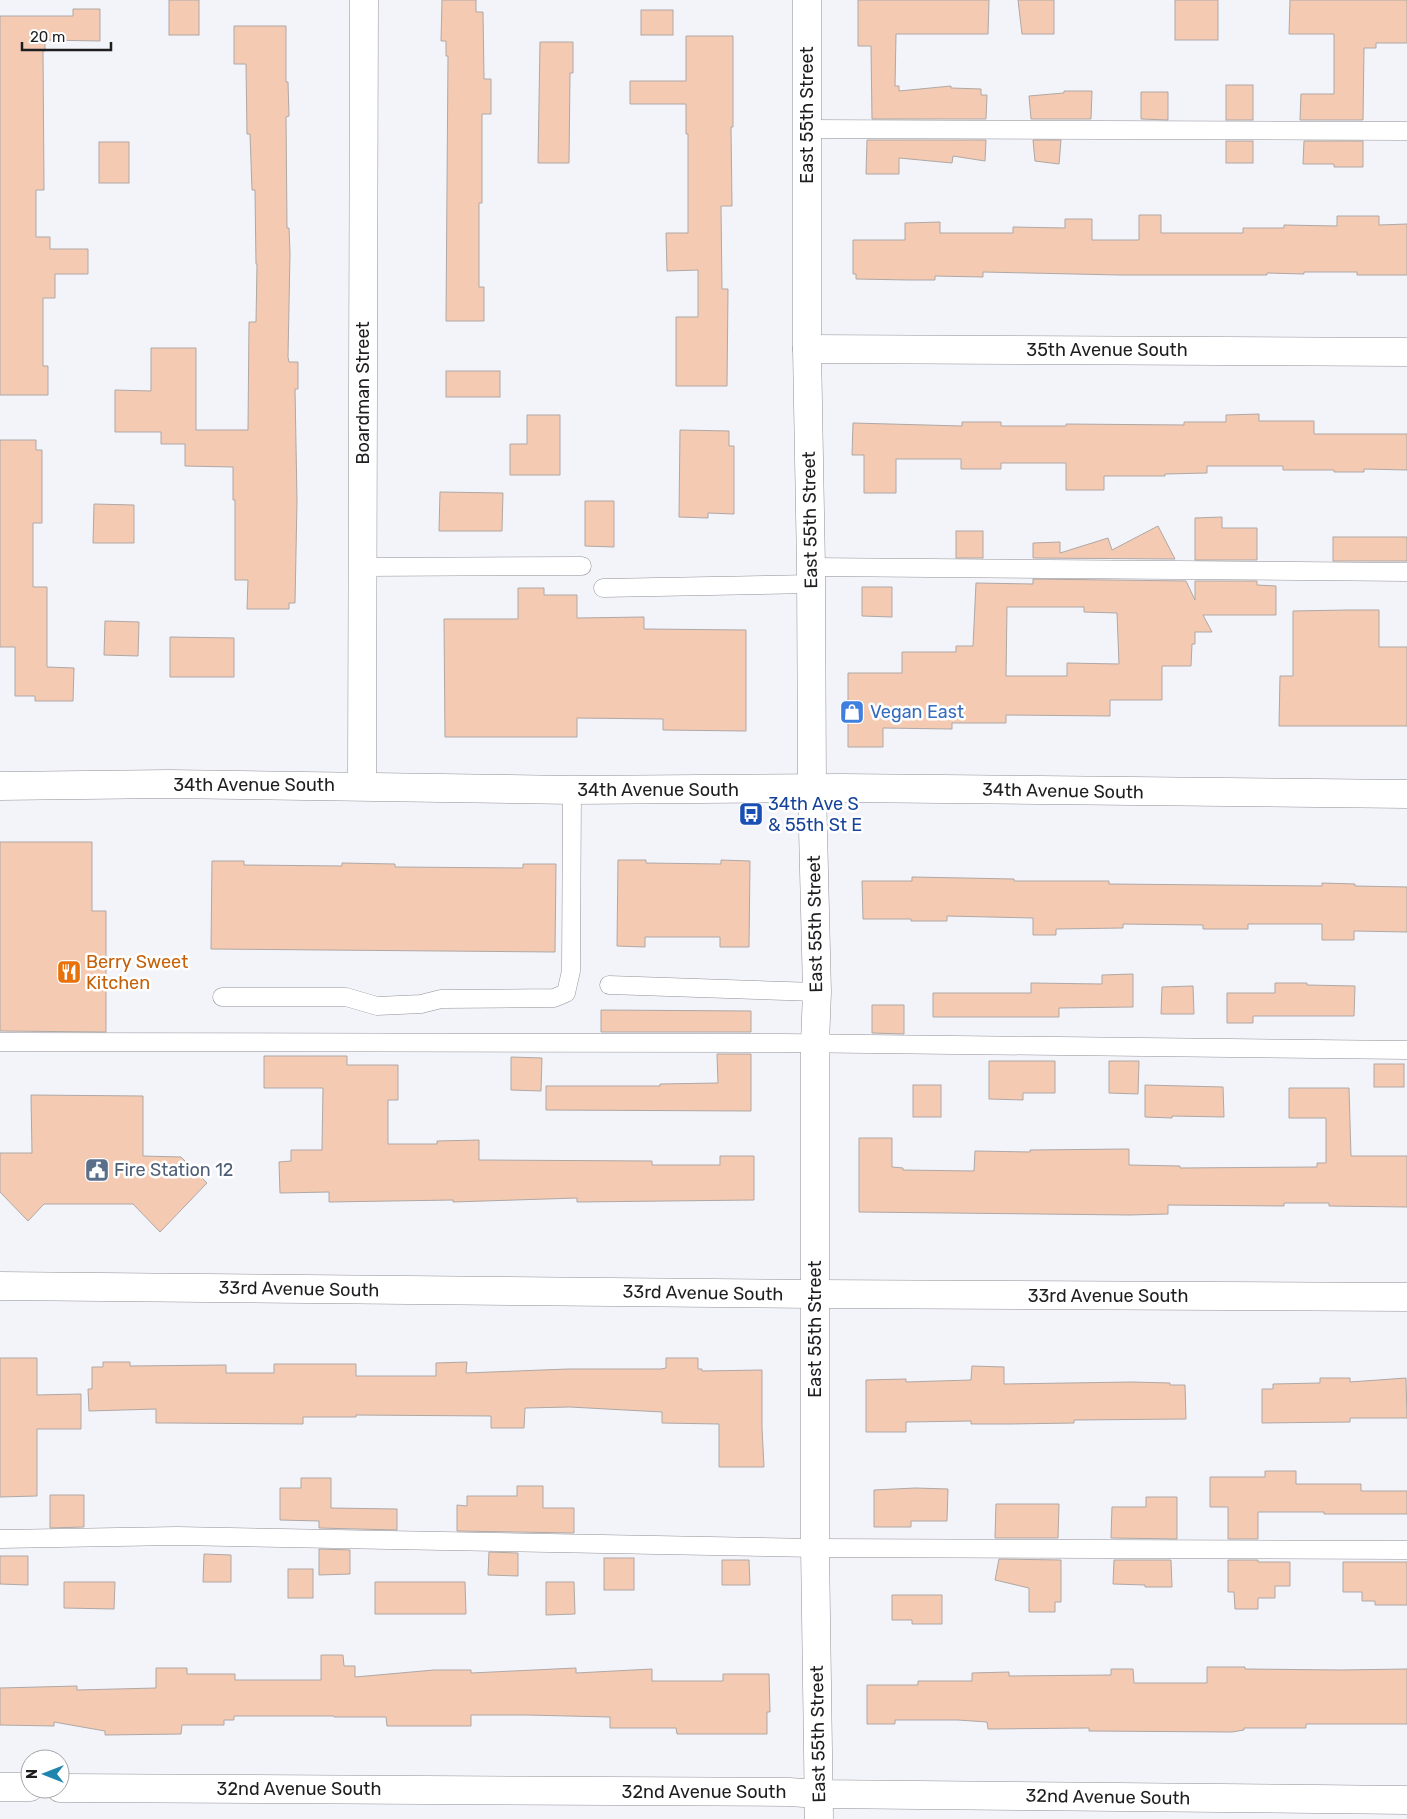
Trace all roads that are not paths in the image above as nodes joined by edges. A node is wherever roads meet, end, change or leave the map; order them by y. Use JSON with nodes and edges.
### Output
{"nodes":[{"id":1,"x":364,"y":0,"type":"edge"},
{"id":2,"x":807,"y":0,"type":"edge"},
{"id":3,"x":807,"y":129,"type":"junction"},
{"id":4,"x":1407,"y":131,"type":"edge"},
{"id":5,"x":807,"y":349,"type":"junction"},
{"id":6,"x":1407,"y":352,"type":"edge"},
{"id":7,"x":582,"y":566,"type":"dead end"},
{"id":8,"x":363,"y":567,"type":"junction"},
{"id":9,"x":1407,"y":572,"type":"edge"},
{"id":10,"x":811,"y":576,"type":"junction"},
{"id":11,"x":603,"y":588,"type":"dead end"},
{"id":12,"x":0,"y":786,"type":"edge"},
{"id":13,"x":362,"y":786,"type":"junction"},
{"id":14,"x":812,"y":789,"type":"junction"},
{"id":15,"x":572,"y":790,"type":"junction"},
{"id":16,"x":1407,"y":794,"type":"edge"},
{"id":17,"x":609,"y":985,"type":"dead end"},
{"id":18,"x":817,"y":992,"type":"junction"},
{"id":19,"x":222,"y":997,"type":"dead end"},
{"id":20,"x":0,"y":1042,"type":"edge"},
{"id":21,"x":815,"y":1043,"type":"junction"},
{"id":22,"x":1407,"y":1050,"type":"edge"},
{"id":23,"x":0,"y":1286,"type":"edge"},
{"id":24,"x":815,"y":1294,"type":"junction"},
{"id":25,"x":1407,"y":1297,"type":"edge"},
{"id":26,"x":0,"y":1539,"type":"edge"},
{"id":27,"x":815,"y":1548,"type":"junction"},
{"id":28,"x":1407,"y":1550,"type":"edge"},
{"id":29,"x":0,"y":1787,"type":"edge"},
{"id":30,"x":20,"y":1787,"type":"edge"},
{"id":31,"x":70,"y":1788,"type":"edge"},
{"id":32,"x":1407,"y":1800,"type":"edge"},
{"id":33,"x":819,"y":1806,"type":"edge"}],
"edges":[{"from":1,"to":8,"type":"street","name":"Boardman Street"},
{"from":2,"to":3,"type":"street","name":"East 55th Street"},
{"from":3,"to":4,"type":"lane"},
{"from":3,"to":5,"type":"street","name":"East 55th Street"},
{"from":5,"to":6,"type":"street","name":"35th Avenue South"},
{"from":5,"to":10,"type":"street","name":"East 55th Street"},
{"from":7,"to":8,"type":"lane"},
{"from":8,"to":13,"type":"street","name":"Boardman Street"},
{"from":9,"to":10,"type":"lane"},
{"from":10,"to":11,"type":"lane"},
{"from":10,"to":14,"type":"street","name":"East 55th Street"},
{"from":12,"to":13,"type":"street","name":"34th Avenue South"},
{"from":13,"to":15,"type":"street","name":"34th Avenue South"},
{"from":14,"to":15,"type":"street","name":"34th Avenue South"},
{"from":14,"to":16,"type":"street","name":"34th Avenue South"},
{"from":14,"to":18,"type":"street","name":"East 55th Street"},
{"from":15,"to":19,"type":"lane"},
{"from":17,"to":18,"type":"lane"},
{"from":18,"to":21,"type":"street","name":"East 55th Street"},
{"from":20,"to":21,"type":"lane"},
{"from":21,"to":22,"type":"lane"},
{"from":21,"to":24,"type":"street","name":"East 55th Street"},
{"from":23,"to":24,"type":"street","name":"33rd Avenue South"},
{"from":24,"to":25,"type":"street","name":"33rd Avenue South"},
{"from":24,"to":27,"type":"street","name":"East 55th Street"},
{"from":26,"to":27,"type":"lane"},
{"from":27,"to":28,"type":"lane"},
{"from":27,"to":33,"type":"street","name":"East 55th Street"},
{"from":29,"to":30,"type":"street"},
{"from":31,"to":33,"type":"street","name":"32nd Avenue South"},
{"from":32,"to":33,"type":"street","name":"32nd Avenue South"}]}
